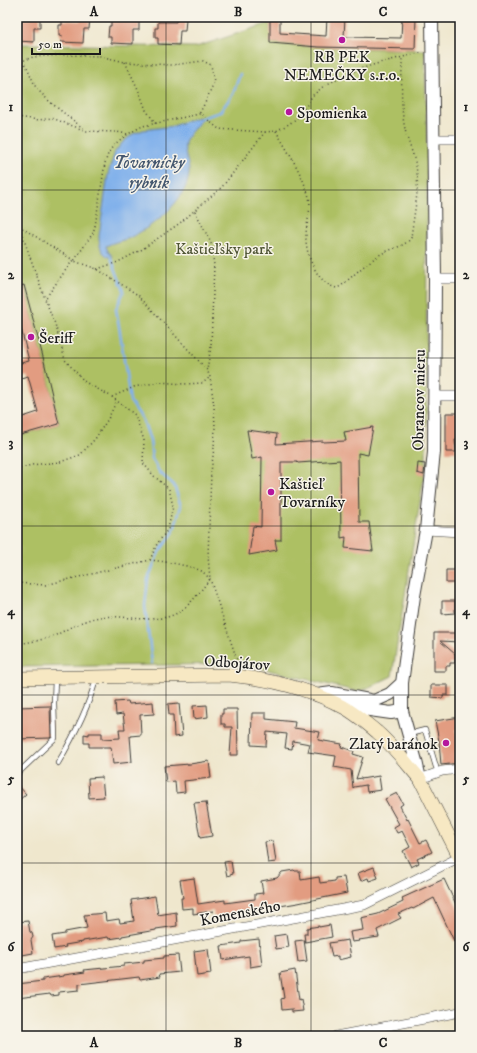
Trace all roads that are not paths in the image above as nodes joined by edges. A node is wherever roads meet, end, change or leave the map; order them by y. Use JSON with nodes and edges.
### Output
{"nodes":[{"id":1,"x":432,"y":17,"type":"edge"},
{"id":2,"x":433,"y":139,"type":"junction"},
{"id":3,"x":460,"y":140,"type":"edge"},
{"id":4,"x":435,"y":279,"type":"junction"},
{"id":5,"x":460,"y":279,"type":"edge"},
{"id":6,"x":434,"y":396,"type":"junction"},
{"id":7,"x":460,"y":396,"type":"edge"},
{"id":8,"x":426,"y":530,"type":"junction"},
{"id":9,"x":460,"y":532,"type":"edge"},
{"id":10,"x":97,"y":677,"type":"junction"},
{"id":11,"x":17,"y":678,"type":"edge"},
{"id":12,"x":55,"y":678,"type":"junction"},
{"id":13,"x":402,"y":683,"type":"junction"},
{"id":14,"x":317,"y":695,"type":"junction"},
{"id":15,"x":344,"y":708,"type":"junction"},
{"id":16,"x":402,"y":711,"type":"junction"},
{"id":17,"x":408,"y":735,"type":"junction"},
{"id":18,"x":58,"y":763,"type":"dead end"},
{"id":19,"x":436,"y":767,"type":"dead end"},
{"id":20,"x":460,"y":769,"type":"edge"},
{"id":21,"x":17,"y":774,"type":"edge"},
{"id":22,"x":420,"y":779,"type":"junction"},
{"id":23,"x":460,"y":858,"type":"edge"},
{"id":24,"x":17,"y":969,"type":"edge"},
{"id":25,"x":460,"y":1012,"type":"edge"},
{"id":26,"x":336,"y":1036,"type":"edge"}],
"edges":[{"from":1,"to":2,"type":"street","name":"Obrancov mieru"},
{"from":2,"to":3,"type":"street"},
{"from":2,"to":4,"type":"street","name":"Obrancov mieru"},
{"from":4,"to":5,"type":"street"},
{"from":4,"to":6,"type":"street","name":"Obrancov mieru"},
{"from":6,"to":7,"type":"street"},
{"from":6,"to":8,"type":"street","name":"Obrancov mieru"},
{"from":8,"to":9,"type":"street"},
{"from":8,"to":13,"type":"street","name":"Obrancov mieru"},
{"from":10,"to":12,"type":"main road","name":"Odbojárov"},
{"from":10,"to":14,"type":"main road","name":"Odbojárov"},
{"from":10,"to":18,"type":"lane"},
{"from":11,"to":12,"type":"main road","name":"Odbojárov"},
{"from":12,"to":21,"type":"lane"},
{"from":13,"to":14,"type":"street"},
{"from":13,"to":16,"type":"street","name":"Obrancov mieru"},
{"from":14,"to":15,"type":"main road","name":"Odbojárov"},
{"from":15,"to":16,"type":"street"},
{"from":15,"to":22,"type":"main road","name":"Odbojárov"},
{"from":16,"to":17,"type":"street","name":"Obrancov mieru"},
{"from":17,"to":19,"type":"lane"},
{"from":17,"to":22,"type":"street","name":"Obrancov mieru"},
{"from":20,"to":22,"type":"street"},
{"from":22,"to":23,"type":"main road","name":"Odbojárov"},
{"from":23,"to":24,"type":"street","name":"Komenského"},
{"from":25,"to":26,"type":"street"}]}
